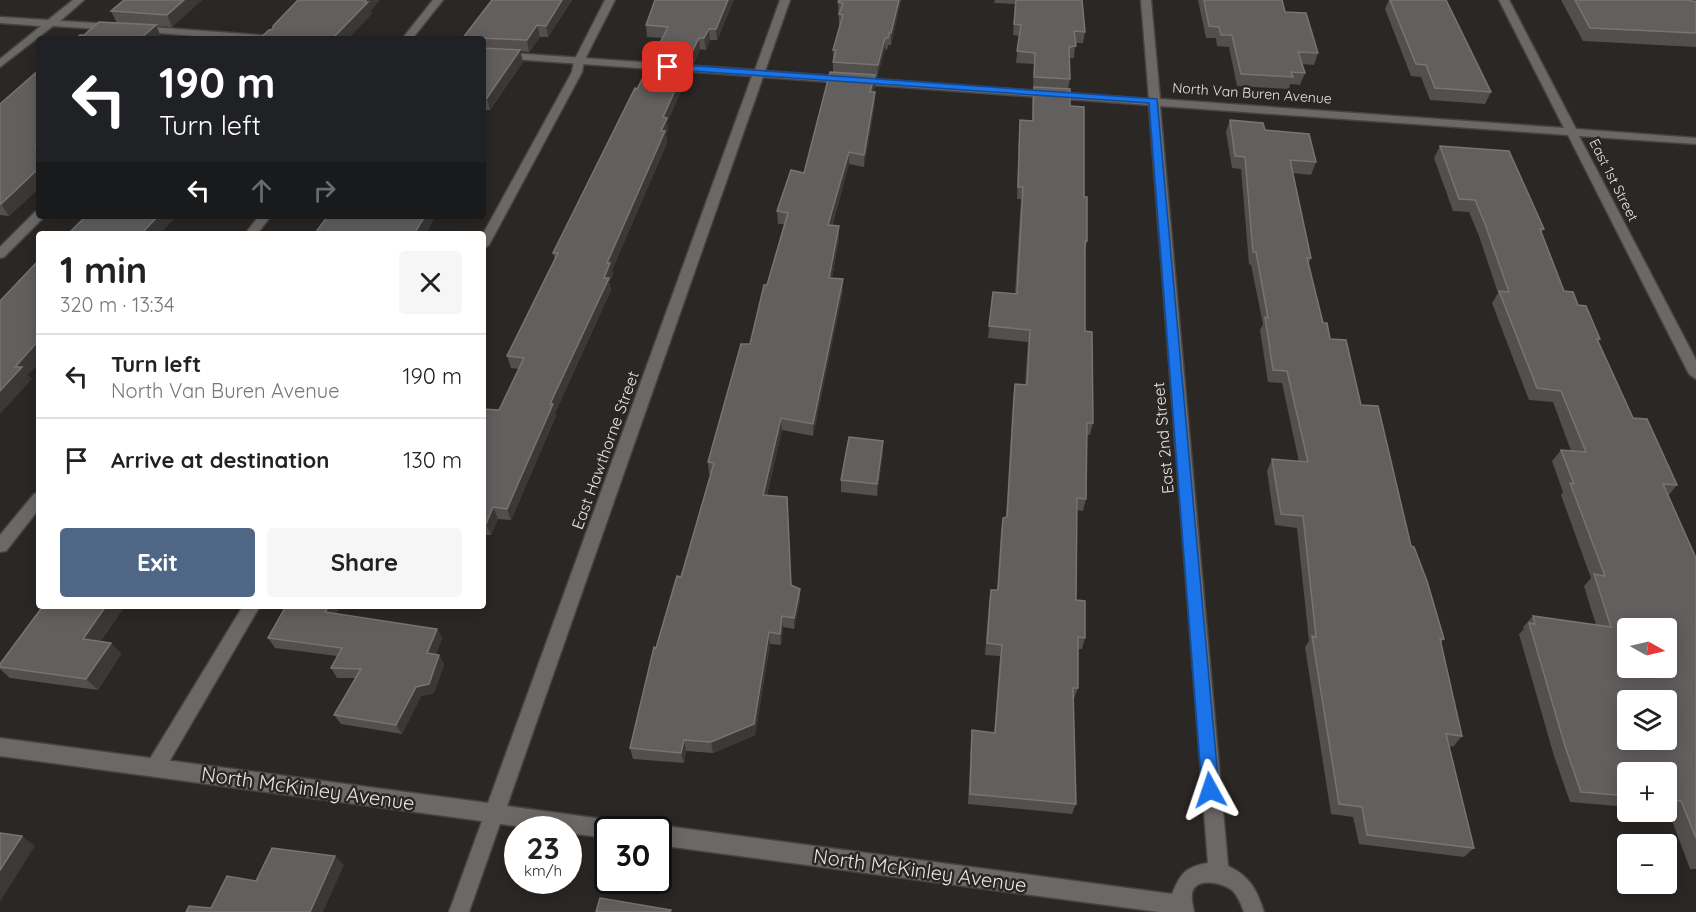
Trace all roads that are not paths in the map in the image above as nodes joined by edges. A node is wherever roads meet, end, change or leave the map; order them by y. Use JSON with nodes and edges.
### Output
{"nodes":[{"id":1,"x":79,"y":0,"type":"edge"},
{"id":2,"x":438,"y":0,"type":"edge"},
{"id":3,"x":610,"y":0,"type":"edge"},
{"id":4,"x":785,"y":0,"type":"edge"},
{"id":5,"x":1146,"y":0,"type":"edge"},
{"id":6,"x":1504,"y":0,"type":"edge"},
{"id":7,"x":0,"y":20,"type":"edge"},
{"id":8,"x":51,"y":23,"type":"junction"},
{"id":9,"x":206,"y":36,"type":"edge"},
{"id":10,"x":409,"y":36,"type":"edge"},
{"id":11,"x":486,"y":54,"type":"edge"},
{"id":12,"x":579,"y":61,"type":"junction"},
{"id":13,"x":0,"y":64,"type":"edge"},
{"id":14,"x":758,"y":73,"type":"junction"},
{"id":15,"x":1154,"y":101,"type":"junction"},
{"id":16,"x":1574,"y":133,"type":"junction"},
{"id":17,"x":1696,"y":141,"type":"edge"},
{"id":18,"x":36,"y":218,"type":"edge"},
{"id":19,"x":263,"y":219,"type":"edge"},
{"id":20,"x":253,"y":231,"type":"edge"},
{"id":21,"x":486,"y":239,"type":"edge"},
{"id":22,"x":0,"y":254,"type":"edge"},
{"id":23,"x":1696,"y":374,"type":"edge"},
{"id":24,"x":36,"y":502,"type":"edge"},
{"id":25,"x":0,"y":546,"type":"edge"},
{"id":26,"x":250,"y":609,"type":"edge"},
{"id":27,"x":0,"y":747,"type":"edge"},
{"id":28,"x":155,"y":768,"type":"junction"},
{"id":29,"x":495,"y":813,"type":"junction"},
{"id":30,"x":594,"y":827,"type":"edge"},
{"id":31,"x":672,"y":837,"type":"edge"},
{"id":32,"x":1219,"y":872,"type":"junction"},
{"id":33,"x":1183,"y":909,"type":"edge"},
{"id":34,"x":459,"y":912,"type":"edge"},
{"id":35,"x":1254,"y":912,"type":"edge"}],
"edges":[{"from":1,"to":8,"type":"street"},
{"from":2,"to":10,"type":"street"},
{"from":3,"to":12,"type":"street"},
{"from":4,"to":14,"type":"street","name":"East Hawthorne Street"},
{"from":5,"to":15,"type":"street","name":"East 2nd Street"},
{"from":6,"to":16,"type":"street","name":"East 1st Street"},
{"from":7,"to":8,"type":"street"},
{"from":8,"to":9,"type":"street"},
{"from":8,"to":13,"type":"street"},
{"from":11,"to":12,"type":"street","name":"North Van Buren Avenue"},
{"from":12,"to":14,"type":"street","name":"North Van Buren Avenue"},
{"from":12,"to":21,"type":"street"},
{"from":14,"to":15,"type":"street","name":"North Van Buren Avenue"},
{"from":14,"to":29,"type":"street","name":"East Hawthorne Street"},
{"from":15,"to":16,"type":"street","name":"North Van Buren Avenue"},
{"from":15,"to":32,"type":"street","name":"East 2nd Street"},
{"from":16,"to":17,"type":"street","name":"North Van Buren Avenue"},
{"from":16,"to":23,"type":"street","name":"East 1st Street"},
{"from":18,"to":22,"type":"street"},
{"from":19,"to":20,"type":"street"},
{"from":24,"to":25,"type":"street"},
{"from":26,"to":28,"type":"street"},
{"from":27,"to":28,"type":"street","name":"North McKinley Avenue"},
{"from":28,"to":29,"type":"street","name":"North McKinley Avenue"},
{"from":29,"to":30,"type":"street","name":"North McKinley Avenue"},
{"from":29,"to":34,"type":"street","name":"East Hawthorne Street"},
{"from":31,"to":33,"type":"street","name":"North McKinley Avenue"},
{"from":32,"to":33,"type":"street"},
{"from":32,"to":35,"type":"street"}]}
